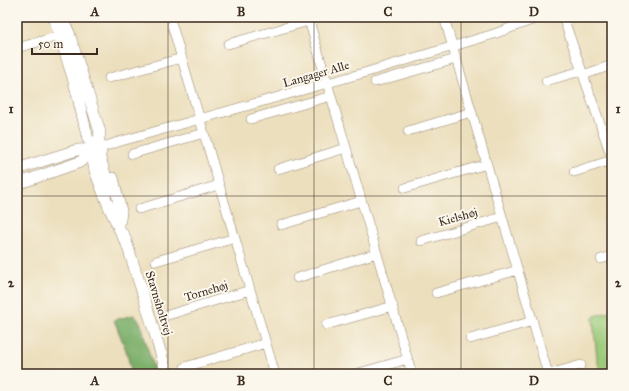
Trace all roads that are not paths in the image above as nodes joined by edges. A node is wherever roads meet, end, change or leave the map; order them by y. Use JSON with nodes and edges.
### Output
{"nodes":[{"id":1,"x":54,"y":17,"type":"edge"},
{"id":2,"x":62,"y":17,"type":"edge"},
{"id":3,"x":444,"y":17,"type":"edge"},
{"id":4,"x":540,"y":17,"type":"edge"},
{"id":5,"x":563,"y":17,"type":"edge"},
{"id":6,"x":308,"y":19,"type":"edge"},
{"id":7,"x":172,"y":25,"type":"dead end"},
{"id":8,"x":64,"y":34,"type":"junction"},
{"id":9,"x":228,"y":44,"type":"dead end"},
{"id":10,"x":452,"y":46,"type":"junction"},
{"id":11,"x":17,"y":48,"type":"edge"},
{"id":12,"x":182,"y":58,"type":"junction"},
{"id":13,"x":456,"y":59,"type":"junction"},
{"id":14,"x":612,"y":65,"type":"edge"},
{"id":15,"x":582,"y":73,"type":"junction"},
{"id":16,"x":109,"y":78,"type":"dead end"},
{"id":17,"x":546,"y":81,"type":"dead end"},
{"id":18,"x":375,"y":82,"type":"dead end"},
{"id":19,"x":327,"y":83,"type":"junction"},
{"id":20,"x":331,"y":96,"type":"junction"},
{"id":21,"x":472,"y":112,"type":"junction"},
{"id":22,"x":200,"y":119,"type":"junction"},
{"id":23,"x":251,"y":119,"type":"dead end"},
{"id":24,"x":408,"y":131,"type":"dead end"},
{"id":25,"x":204,"y":133,"type":"junction"},
{"id":26,"x":346,"y":148,"type":"junction"},
{"id":27,"x":97,"y":149,"type":"junction"},
{"id":28,"x":132,"y":154,"type":"dead end"},
{"id":29,"x":612,"y":159,"type":"edge"},
{"id":30,"x":487,"y":164,"type":"junction"},
{"id":31,"x":278,"y":169,"type":"dead end"},
{"id":32,"x":17,"y":170,"type":"edge"},
{"id":33,"x":574,"y":172,"type":"dead end"},
{"id":34,"x":17,"y":184,"type":"edge"},
{"id":35,"x":219,"y":185,"type":"junction"},
{"id":36,"x":406,"y":188,"type":"dead end"},
{"id":37,"x":362,"y":201,"type":"junction"},
{"id":38,"x":140,"y":209,"type":"dead end"},
{"id":39,"x":502,"y":217,"type":"junction"},
{"id":40,"x":281,"y":225,"type":"dead end"},
{"id":41,"x":235,"y":238,"type":"junction"},
{"id":42,"x":125,"y":241,"type":"junction"},
{"id":43,"x":421,"y":241,"type":"dead end"},
{"id":44,"x":377,"y":253,"type":"junction"},
{"id":45,"x":612,"y":256,"type":"edge"},
{"id":46,"x":601,"y":260,"type":"dead end"},
{"id":47,"x":156,"y":262,"type":"dead end"},
{"id":48,"x":518,"y":270,"type":"junction"},
{"id":49,"x":297,"y":278,"type":"dead end"},
{"id":50,"x":250,"y":290,"type":"junction"},
{"id":51,"x":436,"y":294,"type":"dead end"},
{"id":52,"x":392,"y":306,"type":"junction"},
{"id":53,"x":168,"y":315,"type":"dead end"},
{"id":54,"x":533,"y":321,"type":"junction"},
{"id":55,"x":326,"y":325,"type":"dead end"},
{"id":56,"x":470,"y":339,"type":"dead end"},
{"id":57,"x":266,"y":343,"type":"junction"},
{"id":58,"x":408,"y":359,"type":"junction"},
{"id":59,"x":581,"y":365,"type":"dead end"},
{"id":60,"x":185,"y":367,"type":"dead end"},
{"id":61,"x":167,"y":374,"type":"edge"},
{"id":62,"x":275,"y":374,"type":"edge"},
{"id":63,"x":355,"y":374,"type":"edge"},
{"id":64,"x":412,"y":374,"type":"edge"},
{"id":65,"x":549,"y":374,"type":"edge"}],
"edges":[{"from":1,"to":8,"type":"street","name":"Stavnsholtvej"},
{"from":2,"to":8,"type":"street","name":"Stavnsholtvej"},
{"from":3,"to":10,"type":"street"},
{"from":4,"to":10,"type":"street","name":"Langager Alle"},
{"from":5,"to":15,"type":"street"},
{"from":6,"to":9,"type":"street"},
{"from":6,"to":19,"type":"street"},
{"from":7,"to":12,"type":"street"},
{"from":8,"to":11,"type":"street"},
{"from":8,"to":27,"type":"street","name":"Stavnsholtvej"},
{"from":10,"to":13,"type":"street"},
{"from":10,"to":19,"type":"street","name":"Langager Alle"},
{"from":12,"to":16,"type":"street"},
{"from":12,"to":22,"type":"street"},
{"from":13,"to":18,"type":"street"},
{"from":13,"to":21,"type":"street"},
{"from":14,"to":15,"type":"street"},
{"from":15,"to":17,"type":"street"},
{"from":15,"to":29,"type":"street"},
{"from":19,"to":20,"type":"street"},
{"from":19,"to":22,"type":"street","name":"Langager Alle"},
{"from":20,"to":23,"type":"street"},
{"from":20,"to":26,"type":"street"},
{"from":21,"to":24,"type":"street"},
{"from":21,"to":30,"type":"street"},
{"from":22,"to":25,"type":"street"},
{"from":22,"to":27,"type":"street","name":"Langager Alle"},
{"from":25,"to":28,"type":"street"},
{"from":25,"to":35,"type":"street"},
{"from":26,"to":31,"type":"street"},
{"from":26,"to":37,"type":"street"},
{"from":27,"to":32,"type":"street"},
{"from":27,"to":34,"type":"street"},
{"from":27,"to":42,"type":"street","name":"Stavnsholtvej"},
{"from":27,"to":42,"type":"street","name":"Stavnsholtvej"},
{"from":29,"to":33,"type":"street"},
{"from":30,"to":36,"type":"street"},
{"from":30,"to":39,"type":"street"},
{"from":35,"to":38,"type":"street"},
{"from":35,"to":41,"type":"street"},
{"from":37,"to":40,"type":"street"},
{"from":37,"to":44,"type":"street"},
{"from":39,"to":43,"type":"street","name":"Kielshøj"},
{"from":39,"to":48,"type":"street"},
{"from":41,"to":47,"type":"street"},
{"from":41,"to":50,"type":"street"},
{"from":42,"to":61,"type":"street","name":"Stavnsholtvej"},
{"from":44,"to":49,"type":"street"},
{"from":44,"to":52,"type":"street"},
{"from":45,"to":46,"type":"street"},
{"from":48,"to":51,"type":"street"},
{"from":48,"to":54,"type":"street"},
{"from":50,"to":53,"type":"street","name":"Tornehøj"},
{"from":50,"to":57,"type":"street"},
{"from":52,"to":55,"type":"street"},
{"from":52,"to":58,"type":"street"},
{"from":54,"to":56,"type":"street"},
{"from":54,"to":65,"type":"street"},
{"from":57,"to":60,"type":"street"},
{"from":57,"to":62,"type":"street"},
{"from":58,"to":63,"type":"street"},
{"from":58,"to":64,"type":"street"},
{"from":59,"to":65,"type":"street"}]}
